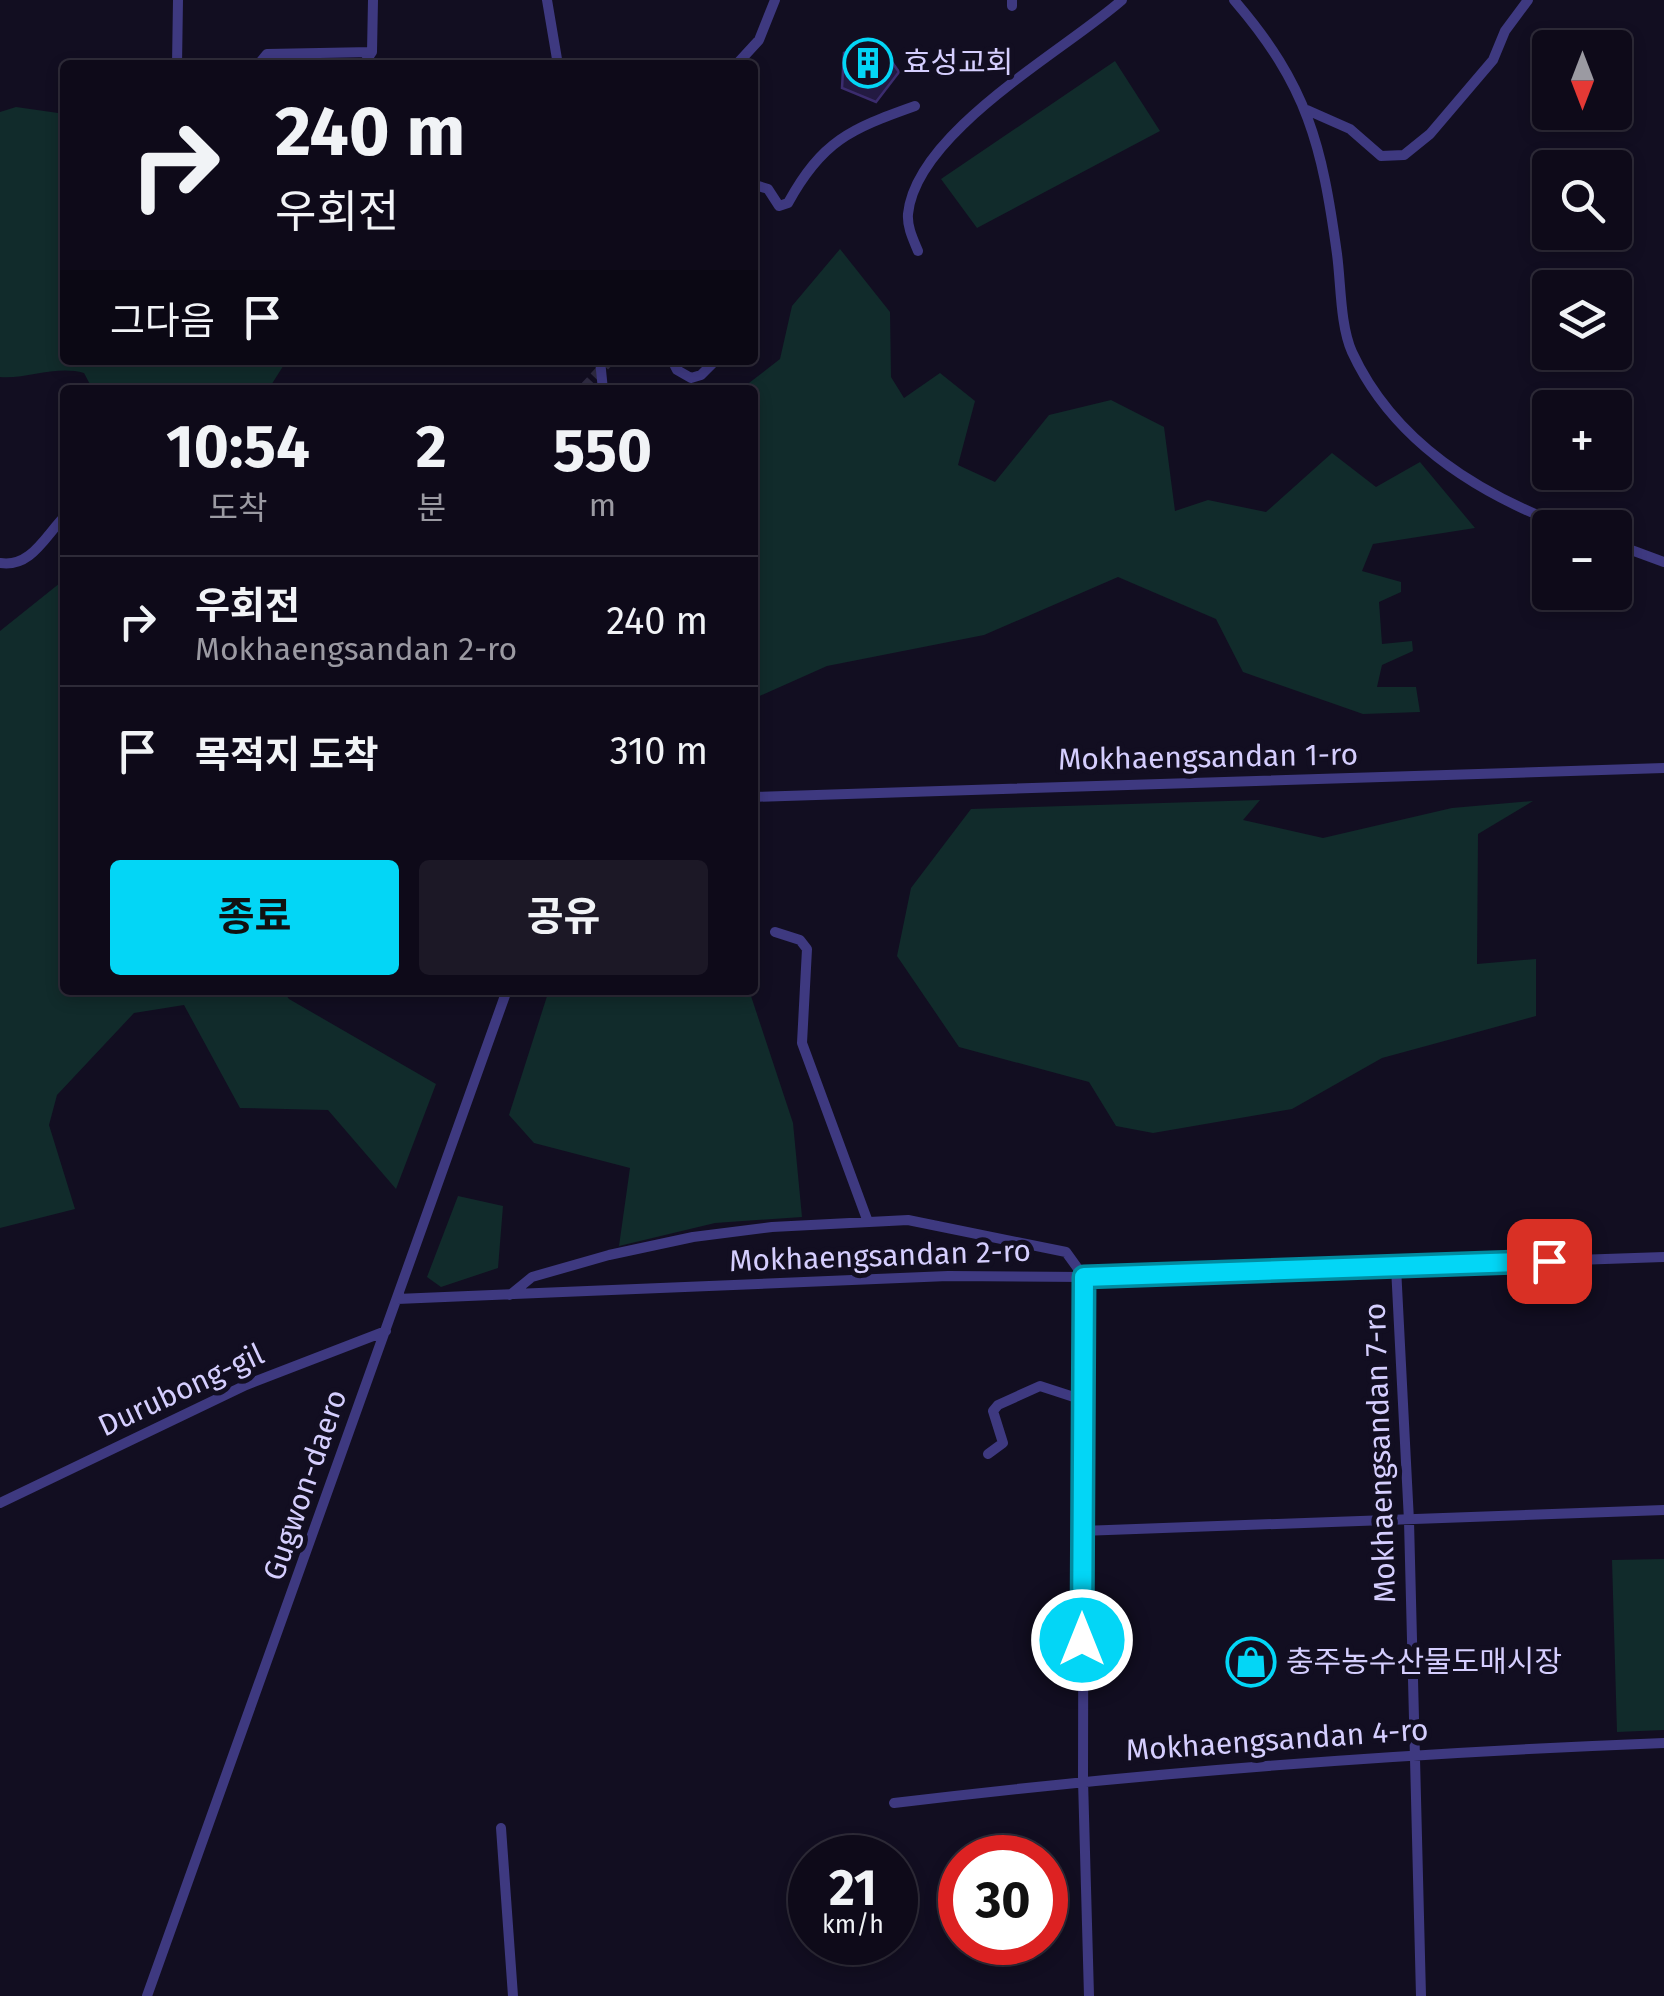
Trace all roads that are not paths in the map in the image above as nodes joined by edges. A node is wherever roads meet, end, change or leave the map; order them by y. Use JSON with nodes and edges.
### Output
{"nodes":[{"id":1,"x":178,"y":0,"type":"edge"},
{"id":2,"x":373,"y":0,"type":"edge"},
{"id":3,"x":548,"y":0,"type":"edge"},
{"id":4,"x":775,"y":0,"type":"edge"},
{"id":5,"x":1122,"y":0,"type":"edge"},
{"id":6,"x":1234,"y":0,"type":"edge"},
{"id":7,"x":1528,"y":0,"type":"edge"},
{"id":8,"x":372,"y":52,"type":"junction"},
{"id":9,"x":177,"y":60,"type":"edge"},
{"id":10,"x":262,"y":60,"type":"edge"},
{"id":11,"x":366,"y":60,"type":"edge"},
{"id":12,"x":557,"y":60,"type":"edge"},
{"id":13,"x":741,"y":60,"type":"edge"},
{"id":14,"x":915,"y":106,"type":"dead end"},
{"id":15,"x":1307,"y":110,"type":"junction"},
{"id":16,"x":758,"y":186,"type":"edge"},
{"id":17,"x":918,"y":251,"type":"dead end"},
{"id":18,"x":674,"y":365,"type":"edge"},
{"id":19,"x":711,"y":365,"type":"edge"},
{"id":20,"x":1532,"y":514,"type":"edge"},
{"id":21,"x":60,"y":522,"type":"edge"},
{"id":22,"x":1632,"y":550,"type":"edge"},
{"id":23,"x":1664,"y":562,"type":"edge"},
{"id":24,"x":0,"y":563,"type":"edge"},
{"id":25,"x":1664,"y":768,"type":"edge"},
{"id":26,"x":758,"y":797,"type":"edge"},
{"id":27,"x":775,"y":932,"type":"dead end"},
{"id":28,"x":504,"y":995,"type":"edge"},
{"id":29,"x":868,"y":1222,"type":"junction"},
{"id":30,"x":1664,"y":1257,"type":"edge"},
{"id":31,"x":1396,"y":1267,"type":"junction"},
{"id":32,"x":1084,"y":1277,"type":"junction"},
{"id":33,"x":510,"y":1295,"type":"junction"},
{"id":34,"x":397,"y":1299,"type":"junction"},
{"id":35,"x":386,"y":1331,"type":"junction"},
{"id":36,"x":1080,"y":1399,"type":"junction"},
{"id":37,"x":988,"y":1454,"type":"dead end"},
{"id":38,"x":0,"y":1503,"type":"edge"},
{"id":39,"x":1664,"y":1510,"type":"edge"},
{"id":40,"x":1410,"y":1521,"type":"junction"},
{"id":41,"x":1082,"y":1531,"type":"junction"},
{"id":42,"x":1664,"y":1743,"type":"edge"},
{"id":43,"x":1415,"y":1753,"type":"junction"},
{"id":44,"x":1082,"y":1780,"type":"junction"},
{"id":45,"x":894,"y":1803,"type":"dead end"},
{"id":46,"x":501,"y":1828,"type":"dead end"},
{"id":47,"x":147,"y":1996,"type":"edge"},
{"id":48,"x":513,"y":1996,"type":"edge"},
{"id":49,"x":1089,"y":1996,"type":"edge"},
{"id":50,"x":1421,"y":1996,"type":"edge"}],
"edges":[{"from":1,"to":9,"type":"street"},
{"from":2,"to":8,"type":"street"},
{"from":3,"to":12,"type":"street"},
{"from":4,"to":13,"type":"street"},
{"from":5,"to":17,"type":"street"},
{"from":6,"to":15,"type":"street"},
{"from":7,"to":15,"type":"street"},
{"from":8,"to":10,"type":"street"},
{"from":8,"to":11,"type":"street"},
{"from":14,"to":16,"type":"street"},
{"from":15,"to":20,"type":"street"},
{"from":18,"to":19,"type":"street"},
{"from":21,"to":24,"type":"street"},
{"from":22,"to":23,"type":"street"},
{"from":25,"to":26,"type":"street","name":"Mokhaengsandan 1-ro"},
{"from":27,"to":29,"type":"street"},
{"from":28,"to":34,"type":"street","name":"Gugwon-daero"},
{"from":29,"to":32,"type":"street"},
{"from":29,"to":33,"type":"street"},
{"from":30,"to":31,"type":"street","name":"Mokhaengsandan 2-ro"},
{"from":31,"to":32,"type":"street","name":"Mokhaengsandan 2-ro"},
{"from":31,"to":40,"type":"street","name":"Mokhaengsandan 7-ro"},
{"from":32,"to":33,"type":"street","name":"Mokhaengsandan 2-ro"},
{"from":32,"to":36,"type":"street"},
{"from":33,"to":34,"type":"street","name":"Mokhaengsandan 2-ro"},
{"from":34,"to":35,"type":"street","name":"Gugwon-daero"},
{"from":35,"to":38,"type":"street","name":"Durubong-gil"},
{"from":35,"to":47,"type":"street","name":"Gugwon-daero"},
{"from":36,"to":37,"type":"street"},
{"from":36,"to":41,"type":"street"},
{"from":39,"to":40,"type":"street"},
{"from":40,"to":41,"type":"street"},
{"from":40,"to":43,"type":"street","name":"Mokhaengsandan 7-ro"},
{"from":41,"to":44,"type":"street"},
{"from":42,"to":43,"type":"street","name":"Mokhaengsandan 4-ro"},
{"from":43,"to":44,"type":"street","name":"Mokhaengsandan 4-ro"},
{"from":43,"to":50,"type":"street","name":"Mokhaengsandan 7-ro"},
{"from":44,"to":45,"type":"street","name":"Mokhaengsandan 4-ro"},
{"from":44,"to":49,"type":"street"},
{"from":46,"to":48,"type":"street"}]}
